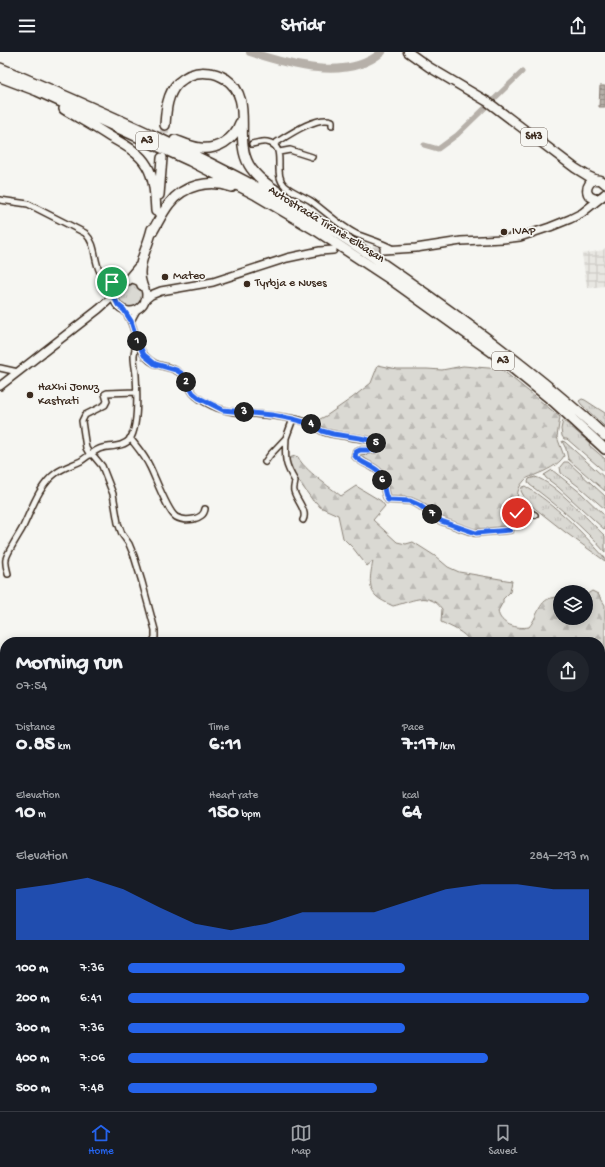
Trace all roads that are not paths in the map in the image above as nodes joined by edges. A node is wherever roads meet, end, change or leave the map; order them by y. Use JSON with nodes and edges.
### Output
{"nodes":[{"id":1,"x":408,"y":52,"type":"edge"},
{"id":2,"x":0,"y":68,"type":"edge"},
{"id":3,"x":0,"y":77,"type":"edge"},
{"id":4,"x":37,"y":91,"type":"junction"},
{"id":5,"x":242,"y":116,"type":"junction"},
{"id":6,"x":165,"y":125,"type":"tunnel mouth"},
{"id":7,"x":332,"y":125,"type":"dead end"},
{"id":8,"x":134,"y":126,"type":"junction"},
{"id":9,"x":252,"y":144,"type":"dead end"},
{"id":10,"x":274,"y":144,"type":"junction"},
{"id":11,"x":279,"y":152,"type":"junction"},
{"id":12,"x":312,"y":157,"type":"dead end"},
{"id":13,"x":162,"y":158,"type":"tunnel mouth"},
{"id":14,"x":575,"y":168,"type":"junction"},
{"id":15,"x":603,"y":182,"type":"edge"},
{"id":16,"x":589,"y":184,"type":"junction"},
{"id":17,"x":256,"y":195,"type":"junction"},
{"id":18,"x":604,"y":195,"type":"edge"},
{"id":19,"x":590,"y":196,"type":"junction"},
{"id":20,"x":0,"y":200,"type":"edge"},
{"id":21,"x":588,"y":208,"type":"junction"},
{"id":22,"x":156,"y":211,"type":"junction"},
{"id":23,"x":303,"y":213,"type":"junction"},
{"id":24,"x":151,"y":234,"type":"junction"},
{"id":25,"x":333,"y":250,"type":"dead end"},
{"id":26,"x":384,"y":250,"type":"tunnel mouth"},
{"id":27,"x":394,"y":250,"type":"junction"},
{"id":28,"x":139,"y":267,"type":"junction"},
{"id":29,"x":128,"y":280,"type":"junction"},
{"id":30,"x":143,"y":287,"type":"junction"},
{"id":31,"x":116,"y":289,"type":"junction"},
{"id":32,"x":161,"y":291,"type":"junction"},
{"id":33,"x":145,"y":300,"type":"junction"},
{"id":34,"x":121,"y":307,"type":"junction"},
{"id":35,"x":99,"y":310,"type":"junction"},
{"id":36,"x":137,"y":310,"type":"junction"},
{"id":37,"x":131,"y":321,"type":"junction"},
{"id":38,"x":138,"y":343,"type":"junction"},
{"id":39,"x":0,"y":368,"type":"edge"},
{"id":40,"x":18,"y":372,"type":"junction"},
{"id":41,"x":0,"y":386,"type":"edge"},
{"id":42,"x":136,"y":392,"type":"junction"},
{"id":43,"x":293,"y":419,"type":"junction"},
{"id":44,"x":605,"y":436,"type":"edge"},
{"id":45,"x":130,"y":438,"type":"junction"},
{"id":46,"x":286,"y":438,"type":"junction"},
{"id":47,"x":605,"y":450,"type":"edge"},
{"id":48,"x":91,"y":455,"type":"junction"},
{"id":49,"x":265,"y":462,"type":"dead end"},
{"id":50,"x":205,"y":509,"type":"dead end"},
{"id":51,"x":535,"y":515,"type":"dead end"},
{"id":52,"x":303,"y":520,"type":"dead end"},
{"id":53,"x":8,"y":574,"type":"dead end"},
{"id":54,"x":155,"y":637,"type":"edge"}],
"edges":[{"from":1,"to":14,"type":"main road","number":"SH3"},
{"from":2,"to":8,"type":"highway","name":"Autostrada Tiranë-Elbasan","number":"A3"},
{"from":3,"to":4,"type":"highway","name":"Autostrada Tiranë-Elbasan","number":"A3"},
{"from":4,"to":17,"type":"highway","name":"Autostrada Tiranë-Elbasan","number":"A3"},
{"from":4,"to":22,"type":"highway"},
{"from":5,"to":6,"type":"highway"},
{"from":5,"to":8,"type":"highway"},
{"from":5,"to":23,"type":"highway"},
{"from":7,"to":10,"type":"street"},
{"from":8,"to":23,"type":"highway","name":"Autostrada Tiranë-Elbasan","number":"A3"},
{"from":9,"to":10,"type":"street"},
{"from":10,"to":11,"type":"street"},
{"from":11,"to":12,"type":"street"},
{"from":11,"to":27,"type":"street"},
{"from":13,"to":22,"type":"highway"},
{"from":14,"to":15,"type":"main road","number":"SH3"},
{"from":14,"to":16,"type":"main road","number":"SH3"},
{"from":15,"to":16,"type":"main road","number":"SH3"},
{"from":16,"to":19,"type":"main road"},
{"from":17,"to":24,"type":"highway","number":"A3"},
{"from":17,"to":47,"type":"highway","name":"Autostrada Tiranë-Elbasan","number":"A3"},
{"from":18,"to":19,"type":"main road"},
{"from":18,"to":21,"type":"main road"},
{"from":19,"to":21,"type":"main road"},
{"from":20,"to":31,"type":"street"},
{"from":21,"to":27,"type":"main road"},
{"from":22,"to":24,"type":"highway"},
{"from":23,"to":44,"type":"highway","name":"Autostrada Tiranë-Elbasan","number":"A3"},
{"from":24,"to":28,"type":"highway"},
{"from":25,"to":32,"type":"main road"},
{"from":26,"to":27,"type":"main road"},
{"from":28,"to":29,"type":"highway"},
{"from":28,"to":30,"type":"highway"},
{"from":29,"to":30,"type":"main road"},
{"from":29,"to":31,"type":"main road"},
{"from":30,"to":32,"type":"main road"},
{"from":30,"to":33,"type":"main road"},
{"from":31,"to":34,"type":"main road"},
{"from":31,"to":35,"type":"main road"},
{"from":32,"to":33,"type":"main road"},
{"from":33,"to":36,"type":"main road"},
{"from":34,"to":35,"type":"main road"},
{"from":34,"to":36,"type":"main road"},
{"from":34,"to":37,"type":"street"},
{"from":35,"to":40,"type":"main road"},
{"from":36,"to":37,"type":"street"},
{"from":37,"to":38,"type":"street"},
{"from":38,"to":42,"type":"street"},
{"from":38,"to":43,"type":"street"},
{"from":39,"to":40,"type":"street"},
{"from":40,"to":41,"type":"main road"},
{"from":42,"to":45,"type":"street"},
{"from":42,"to":48,"type":"street"},
{"from":43,"to":46,"type":"street"},
{"from":43,"to":51,"type":"street"},
{"from":45,"to":48,"type":"street"},
{"from":45,"to":50,"type":"street"},
{"from":46,"to":49,"type":"street"},
{"from":46,"to":52,"type":"street"},
{"from":48,"to":53,"type":"street"},
{"from":48,"to":54,"type":"street"}]}
